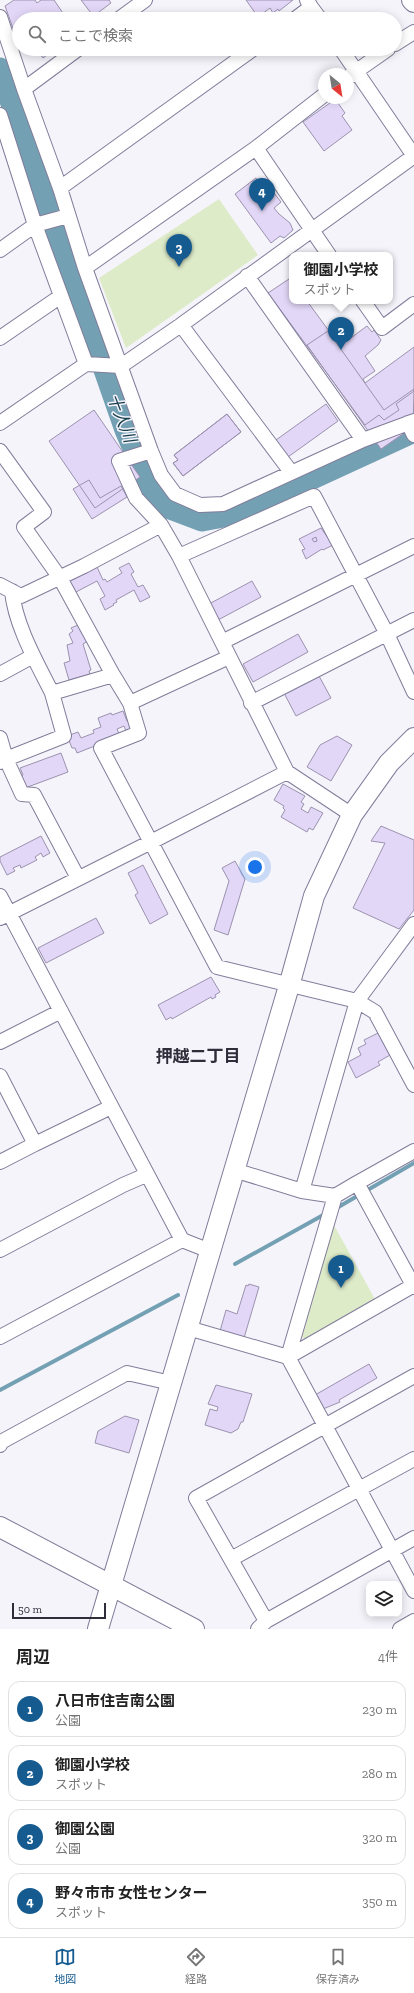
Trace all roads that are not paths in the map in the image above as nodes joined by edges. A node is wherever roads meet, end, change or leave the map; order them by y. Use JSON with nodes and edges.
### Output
{"nodes":[{"id":1,"x":145,"y":0,"type":"edge"},
{"id":2,"x":412,"y":0,"type":"edge"},
{"id":3,"x":414,"y":2,"type":"edge"},
{"id":4,"x":309,"y":3,"type":"edge"},
{"id":5,"x":129,"y":12,"type":"edge"},
{"id":6,"x":301,"y":12,"type":"edge"},
{"id":7,"x":315,"y":12,"type":"edge"},
{"id":8,"x":0,"y":17,"type":"edge"},
{"id":9,"x":414,"y":32,"type":"edge"},
{"id":10,"x":402,"y":40,"type":"edge"},
{"id":11,"x":12,"y":53,"type":"edge"},
{"id":12,"x":13,"y":56,"type":"edge"},
{"id":13,"x":69,"y":56,"type":"edge"},
{"id":14,"x":243,"y":56,"type":"edge"},
{"id":15,"x":344,"y":56,"type":"edge"},
{"id":16,"x":378,"y":56,"type":"edge"},
{"id":17,"x":349,"y":68,"type":"edge"},
{"id":18,"x":354,"y":73,"type":"edge"},
{"id":19,"x":354,"y":77,"type":"edge"},
{"id":20,"x":24,"y":89,"type":"junction"},
{"id":21,"x":318,"y":100,"type":"edge"},
{"id":22,"x":0,"y":115,"type":"edge"},
{"id":23,"x":256,"y":148,"type":"junction"},
{"id":24,"x":414,"y":156,"type":"edge"},
{"id":25,"x":60,"y":188,"type":"junction"},
{"id":26,"x":65,"y":216,"type":"junction"},
{"id":27,"x":40,"y":224,"type":"junction"},
{"id":28,"x":310,"y":230,"type":"junction"},
{"id":29,"x":0,"y":250,"type":"edge"},
{"id":30,"x":327,"y":252,"type":"edge"},
{"id":31,"x":85,"y":268,"type":"junction"},
{"id":32,"x":247,"y":276,"type":"junction"},
{"id":33,"x":61,"y":296,"type":"junction"},
{"id":34,"x":365,"y":304,"type":"edge"},
{"id":35,"x":414,"y":304,"type":"edge"},
{"id":36,"x":181,"y":325,"type":"junction"},
{"id":37,"x":0,"y":338,"type":"edge"},
{"id":38,"x":90,"y":365,"type":"junction"},
{"id":39,"x":118,"y":366,"type":"junction"},
{"id":40,"x":0,"y":423,"type":"edge"},
{"id":41,"x":412,"y":427,"type":"edge"},
{"id":42,"x":362,"y":440,"type":"junction"},
{"id":43,"x":0,"y":452,"type":"edge"},
{"id":44,"x":148,"y":452,"type":"junction"},
{"id":45,"x":291,"y":472,"type":"junction"},
{"id":46,"x":161,"y":525,"type":"junction"},
{"id":47,"x":414,"y":546,"type":"edge"},
{"id":48,"x":179,"y":556,"type":"junction"},
{"id":49,"x":356,"y":575,"type":"junction"},
{"id":50,"x":60,"y":578,"type":"junction"},
{"id":51,"x":6,"y":588,"type":"edge"},
{"id":52,"x":414,"y":620,"type":"edge"},
{"id":53,"x":387,"y":634,"type":"junction"},
{"id":54,"x":222,"y":642,"type":"junction"},
{"id":55,"x":33,"y":656,"type":"junction"},
{"id":56,"x":229,"y":657,"type":"junction"},
{"id":57,"x":0,"y":674,"type":"edge"},
{"id":58,"x":113,"y":675,"type":"junction"},
{"id":59,"x":414,"y":692,"type":"edge"},
{"id":60,"x":52,"y":694,"type":"junction"},
{"id":61,"x":130,"y":703,"type":"junction"},
{"id":62,"x":251,"y":703,"type":"junction"},
{"id":63,"x":0,"y":738,"type":"edge"},
{"id":64,"x":414,"y":738,"type":"edge"},
{"id":65,"x":3,"y":760,"type":"edge"},
{"id":66,"x":287,"y":772,"type":"junction"},
{"id":67,"x":352,"y":815,"type":"junction"},
{"id":68,"x":152,"y":842,"type":"junction"},
{"id":69,"x":78,"y":878,"type":"junction"},
{"id":70,"x":0,"y":896,"type":"edge"},
{"id":71,"x":5,"y":915,"type":"edge"},
{"id":72,"x":414,"y":924,"type":"edge"},
{"id":73,"x":289,"y":986,"type":"junction"},
{"id":74,"x":357,"y":1001,"type":"junction"},
{"id":75,"x":61,"y":1011,"type":"junction"},
{"id":76,"x":0,"y":1042,"type":"edge"},
{"id":77,"x":0,"y":1076,"type":"edge"},
{"id":78,"x":414,"y":1084,"type":"edge"},
{"id":79,"x":111,"y":1107,"type":"junction"},
{"id":80,"x":35,"y":1144,"type":"junction"},
{"id":81,"x":414,"y":1151,"type":"edge"},
{"id":82,"x":0,"y":1162,"type":"edge"},
{"id":83,"x":234,"y":1170,"type":"junction"},
{"id":84,"x":146,"y":1175,"type":"junction"},
{"id":85,"x":361,"y":1189,"type":"junction"},
{"id":86,"x":302,"y":1191,"type":"junction"},
{"id":87,"x":333,"y":1205,"type":"junction"},
{"id":88,"x":182,"y":1240,"type":"junction"},
{"id":89,"x":0,"y":1250,"type":"edge"},
{"id":90,"x":210,"y":1251,"type":"junction"},
{"id":91,"x":414,"y":1286,"type":"edge"},
{"id":92,"x":188,"y":1328,"type":"junction"},
{"id":93,"x":0,"y":1337,"type":"edge"},
{"id":94,"x":288,"y":1357,"type":"junction"},
{"id":95,"x":414,"y":1376,"type":"edge"},
{"id":96,"x":171,"y":1383,"type":"junction"},
{"id":97,"x":324,"y":1426,"type":"junction"},
{"id":98,"x":0,"y":1445,"type":"edge"},
{"id":99,"x":414,"y":1459,"type":"edge"},
{"id":100,"x":360,"y":1490,"type":"junction"},
{"id":101,"x":0,"y":1527,"type":"edge"},
{"id":102,"x":414,"y":1538,"type":"edge"},
{"id":103,"x":392,"y":1550,"type":"junction"},
{"id":104,"x":231,"y":1559,"type":"junction"},
{"id":105,"x":112,"y":1585,"type":"junction"},
{"id":106,"x":414,"y":1591,"type":"edge"},
{"id":107,"x":414,"y":1621,"type":"edge"},
{"id":108,"x":262,"y":1625,"type":"edge"},
{"id":109,"x":98,"y":1629,"type":"edge"},
{"id":110,"x":194,"y":1629,"type":"edge"},
{"id":111,"x":400,"y":1629,"type":"edge"}],
"edges":[{"from":1,"to":5,"type":"street"},
{"from":2,"to":3,"type":"street"},
{"from":4,"to":6,"type":"street"},
{"from":4,"to":7,"type":"street"},
{"from":8,"to":11,"type":"street"},
{"from":9,"to":10,"type":"street"},
{"from":12,"to":20,"type":"street"},
{"from":13,"to":20,"type":"street"},
{"from":14,"to":25,"type":"street"},
{"from":15,"to":17,"type":"street"},
{"from":16,"to":18,"type":"street"},
{"from":19,"to":24,"type":"street"},
{"from":20,"to":25,"type":"street"},
{"from":21,"to":23,"type":"street"},
{"from":22,"to":27,"type":"street"},
{"from":23,"to":28,"type":"street"},
{"from":23,"to":31,"type":"street"},
{"from":24,"to":28,"type":"street"},
{"from":25,"to":26,"type":"street"},
{"from":26,"to":27,"type":"street"},
{"from":26,"to":31,"type":"street"},
{"from":27,"to":29,"type":"street"},
{"from":27,"to":33,"type":"street"},
{"from":28,"to":30,"type":"street"},
{"from":28,"to":32,"type":"street"},
{"from":31,"to":39,"type":"street"},
{"from":32,"to":36,"type":"street"},
{"from":32,"to":42,"type":"street"},
{"from":33,"to":37,"type":"street"},
{"from":33,"to":38,"type":"street"},
{"from":34,"to":35,"type":"street"},
{"from":36,"to":39,"type":"street"},
{"from":36,"to":45,"type":"street"},
{"from":38,"to":39,"type":"street"},
{"from":38,"to":40,"type":"street"},
{"from":39,"to":44,"type":"street"},
{"from":41,"to":42,"type":"street"},
{"from":42,"to":45,"type":"street"},
{"from":43,"to":50,"type":"street"},
{"from":44,"to":45,"type":"street"},
{"from":44,"to":46,"type":"street"},
{"from":46,"to":48,"type":"street"},
{"from":46,"to":50,"type":"street"},
{"from":47,"to":49,"type":"street"},
{"from":48,"to":49,"type":"street"},
{"from":48,"to":54,"type":"street"},
{"from":49,"to":53,"type":"street"},
{"from":49,"to":54,"type":"street"},
{"from":50,"to":51,"type":"street"},
{"from":50,"to":58,"type":"street"},
{"from":51,"to":55,"type":"street"},
{"from":52,"to":53,"type":"street"},
{"from":53,"to":59,"type":"street"},
{"from":53,"to":62,"type":"street"},
{"from":54,"to":56,"type":"street"},
{"from":55,"to":57,"type":"street"},
{"from":55,"to":60,"type":"street"},
{"from":56,"to":61,"type":"street"},
{"from":56,"to":62,"type":"street"},
{"from":58,"to":60,"type":"street"},
{"from":58,"to":61,"type":"street"},
{"from":60,"to":65,"type":"street"},
{"from":61,"to":68,"type":"street"},
{"from":62,"to":66,"type":"street"},
{"from":63,"to":65,"type":"street"},
{"from":64,"to":67,"type":"street"},
{"from":65,"to":69,"type":"street"},
{"from":66,"to":67,"type":"street"},
{"from":66,"to":68,"type":"street"},
{"from":67,"to":73,"type":"street"},
{"from":68,"to":69,"type":"street"},
{"from":68,"to":73,"type":"street"},
{"from":69,"to":71,"type":"street"},
{"from":70,"to":71,"type":"street"},
{"from":71,"to":75,"type":"street"},
{"from":72,"to":74,"type":"street"},
{"from":73,"to":74,"type":"street"},
{"from":73,"to":83,"type":"street"},
{"from":74,"to":78,"type":"street"},
{"from":74,"to":86,"type":"street"},
{"from":75,"to":76,"type":"street"},
{"from":75,"to":79,"type":"street"},
{"from":77,"to":80,"type":"street"},
{"from":79,"to":80,"type":"street"},
{"from":79,"to":84,"type":"street"},
{"from":80,"to":82,"type":"street"},
{"from":81,"to":85,"type":"street"},
{"from":83,"to":86,"type":"street"},
{"from":83,"to":90,"type":"street"},
{"from":84,"to":88,"type":"street"},
{"from":84,"to":89,"type":"street"},
{"from":85,"to":87,"type":"street"},
{"from":85,"to":91,"type":"street"},
{"from":86,"to":87,"type":"street"},
{"from":87,"to":94,"type":"street"},
{"from":88,"to":90,"type":"street"},
{"from":88,"to":93,"type":"street"},
{"from":90,"to":92,"type":"street"},
{"from":91,"to":94,"type":"street"},
{"from":92,"to":94,"type":"street"},
{"from":92,"to":96,"type":"street"},
{"from":94,"to":97,"type":"street"},
{"from":95,"to":97,"type":"street"},
{"from":96,"to":98,"type":"street"},
{"from":96,"to":105,"type":"street"},
{"from":97,"to":100,"type":"street"},
{"from":97,"to":104,"type":"street"},
{"from":99,"to":100,"type":"street"},
{"from":100,"to":103,"type":"street"},
{"from":100,"to":104,"type":"street"},
{"from":101,"to":105,"type":"street"},
{"from":102,"to":103,"type":"street"},
{"from":103,"to":106,"type":"street"},
{"from":103,"to":108,"type":"street"},
{"from":104,"to":108,"type":"street"},
{"from":105,"to":109,"type":"street"},
{"from":105,"to":110,"type":"street"},
{"from":107,"to":111,"type":"street"}]}
